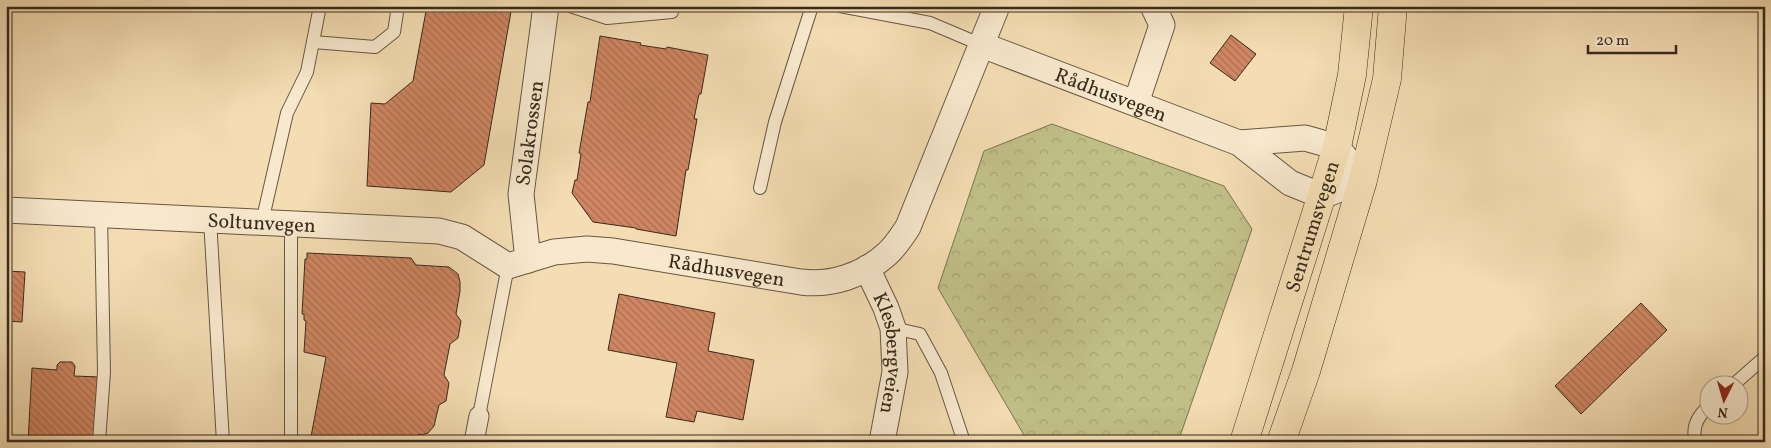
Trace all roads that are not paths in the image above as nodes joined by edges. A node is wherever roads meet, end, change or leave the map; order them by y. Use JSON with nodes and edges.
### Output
{"nodes":[{"id":1,"x":320,"y":6,"type":"edge"},
{"id":2,"x":398,"y":6,"type":"edge"},
{"id":3,"x":546,"y":6,"type":"edge"},
{"id":4,"x":570,"y":6,"type":"edge"},
{"id":5,"x":812,"y":6,"type":"edge"},
{"id":6,"x":840,"y":6,"type":"edge"},
{"id":7,"x":997,"y":6,"type":"edge"},
{"id":8,"x":1153,"y":6,"type":"edge"},
{"id":9,"x":1359,"y":6,"type":"edge"},
{"id":10,"x":1393,"y":6,"type":"edge"},
{"id":11,"x":672,"y":12,"type":"dead end"},
{"id":12,"x":313,"y":42,"type":"junction"},
{"id":13,"x":982,"y":44,"type":"junction"},
{"id":14,"x":1136,"y":103,"type":"junction"},
{"id":15,"x":1239,"y":143,"type":"junction"},
{"id":16,"x":1337,"y":147,"type":"junction"},
{"id":17,"x":1363,"y":180,"type":"junction"},
{"id":18,"x":760,"y":188,"type":"dead end"},
{"id":19,"x":1322,"y":196,"type":"junction"},
{"id":20,"x":6,"y":210,"type":"edge"},
{"id":21,"x":101,"y":214,"type":"junction"},
{"id":22,"x":210,"y":219,"type":"junction"},
{"id":23,"x":262,"y":222,"type":"junction"},
{"id":24,"x":291,"y":223,"type":"junction"},
{"id":25,"x":518,"y":263,"type":"junction"},
{"id":26,"x":867,"y":268,"type":"junction"},
{"id":27,"x":893,"y":328,"type":"junction"},
{"id":28,"x":1765,"y":357,"type":"edge"},
{"id":29,"x":1743,"y":376,"type":"edge"},
{"id":30,"x":479,"y":416,"type":"joint"},
{"id":31,"x":1698,"y":417,"type":"edge"},
{"id":32,"x":99,"y":442,"type":"edge"},
{"id":33,"x":224,"y":442,"type":"edge"},
{"id":34,"x":291,"y":442,"type":"edge"},
{"id":35,"x":474,"y":442,"type":"edge"},
{"id":36,"x":882,"y":442,"type":"edge"},
{"id":37,"x":964,"y":442,"type":"edge"},
{"id":38,"x":1244,"y":442,"type":"edge"},
{"id":39,"x":1281,"y":442,"type":"edge"},
{"id":40,"x":1696,"y":442,"type":"edge"}],
"edges":[{"from":1,"to":12,"type":"lane"},
{"from":2,"to":12,"type":"lane"},
{"from":3,"to":25,"type":"street","name":"Solakrossen"},
{"from":4,"to":11,"type":"lane"},
{"from":5,"to":18,"type":"lane"},
{"from":6,"to":13,"type":"lane"},
{"from":7,"to":13,"type":"street","name":"Rådhusvegen"},
{"from":8,"to":14,"type":"street"},
{"from":9,"to":16,"type":"main road","name":"Sentrumsvegen"},
{"from":10,"to":17,"type":"main road","name":"Sentrumsvegen"},
{"from":12,"to":23,"type":"lane"},
{"from":13,"to":14,"type":"street","name":"Rådhusvegen"},
{"from":13,"to":26,"type":"street","name":"Rådhusvegen"},
{"from":14,"to":15,"type":"street","name":"Rådhusvegen"},
{"from":15,"to":16,"type":"street","name":"Rådhusvegen"},
{"from":15,"to":19,"type":"street","name":"Rådhusvegen"},
{"from":16,"to":17,"type":"street"},
{"from":16,"to":19,"type":"main road","name":"Sentrumsvegen"},
{"from":17,"to":19,"type":"street"},
{"from":17,"to":39,"type":"main road","name":"Sentrumsvegen"},
{"from":19,"to":38,"type":"main road","name":"Sentrumsvegen"},
{"from":20,"to":21,"type":"street","name":"Soltunvegen"},
{"from":21,"to":22,"type":"street","name":"Soltunvegen"},
{"from":21,"to":32,"type":"lane"},
{"from":22,"to":23,"type":"street","name":"Soltunvegen"},
{"from":22,"to":33,"type":"lane"},
{"from":23,"to":24,"type":"street","name":"Soltunvegen"},
{"from":24,"to":25,"type":"street","name":"Soltunvegen"},
{"from":24,"to":34,"type":"lane"},
{"from":25,"to":26,"type":"street","name":"Rådhusvegen"},
{"from":25,"to":30,"type":"lane"},
{"from":26,"to":27,"type":"street","name":"Klesbergveien"},
{"from":27,"to":36,"type":"street","name":"Klesbergveien"},
{"from":27,"to":37,"type":"lane"},
{"from":28,"to":29,"type":"lane"},
{"from":30,"to":35,"type":"street"},
{"from":31,"to":40,"type":"lane"}]}
